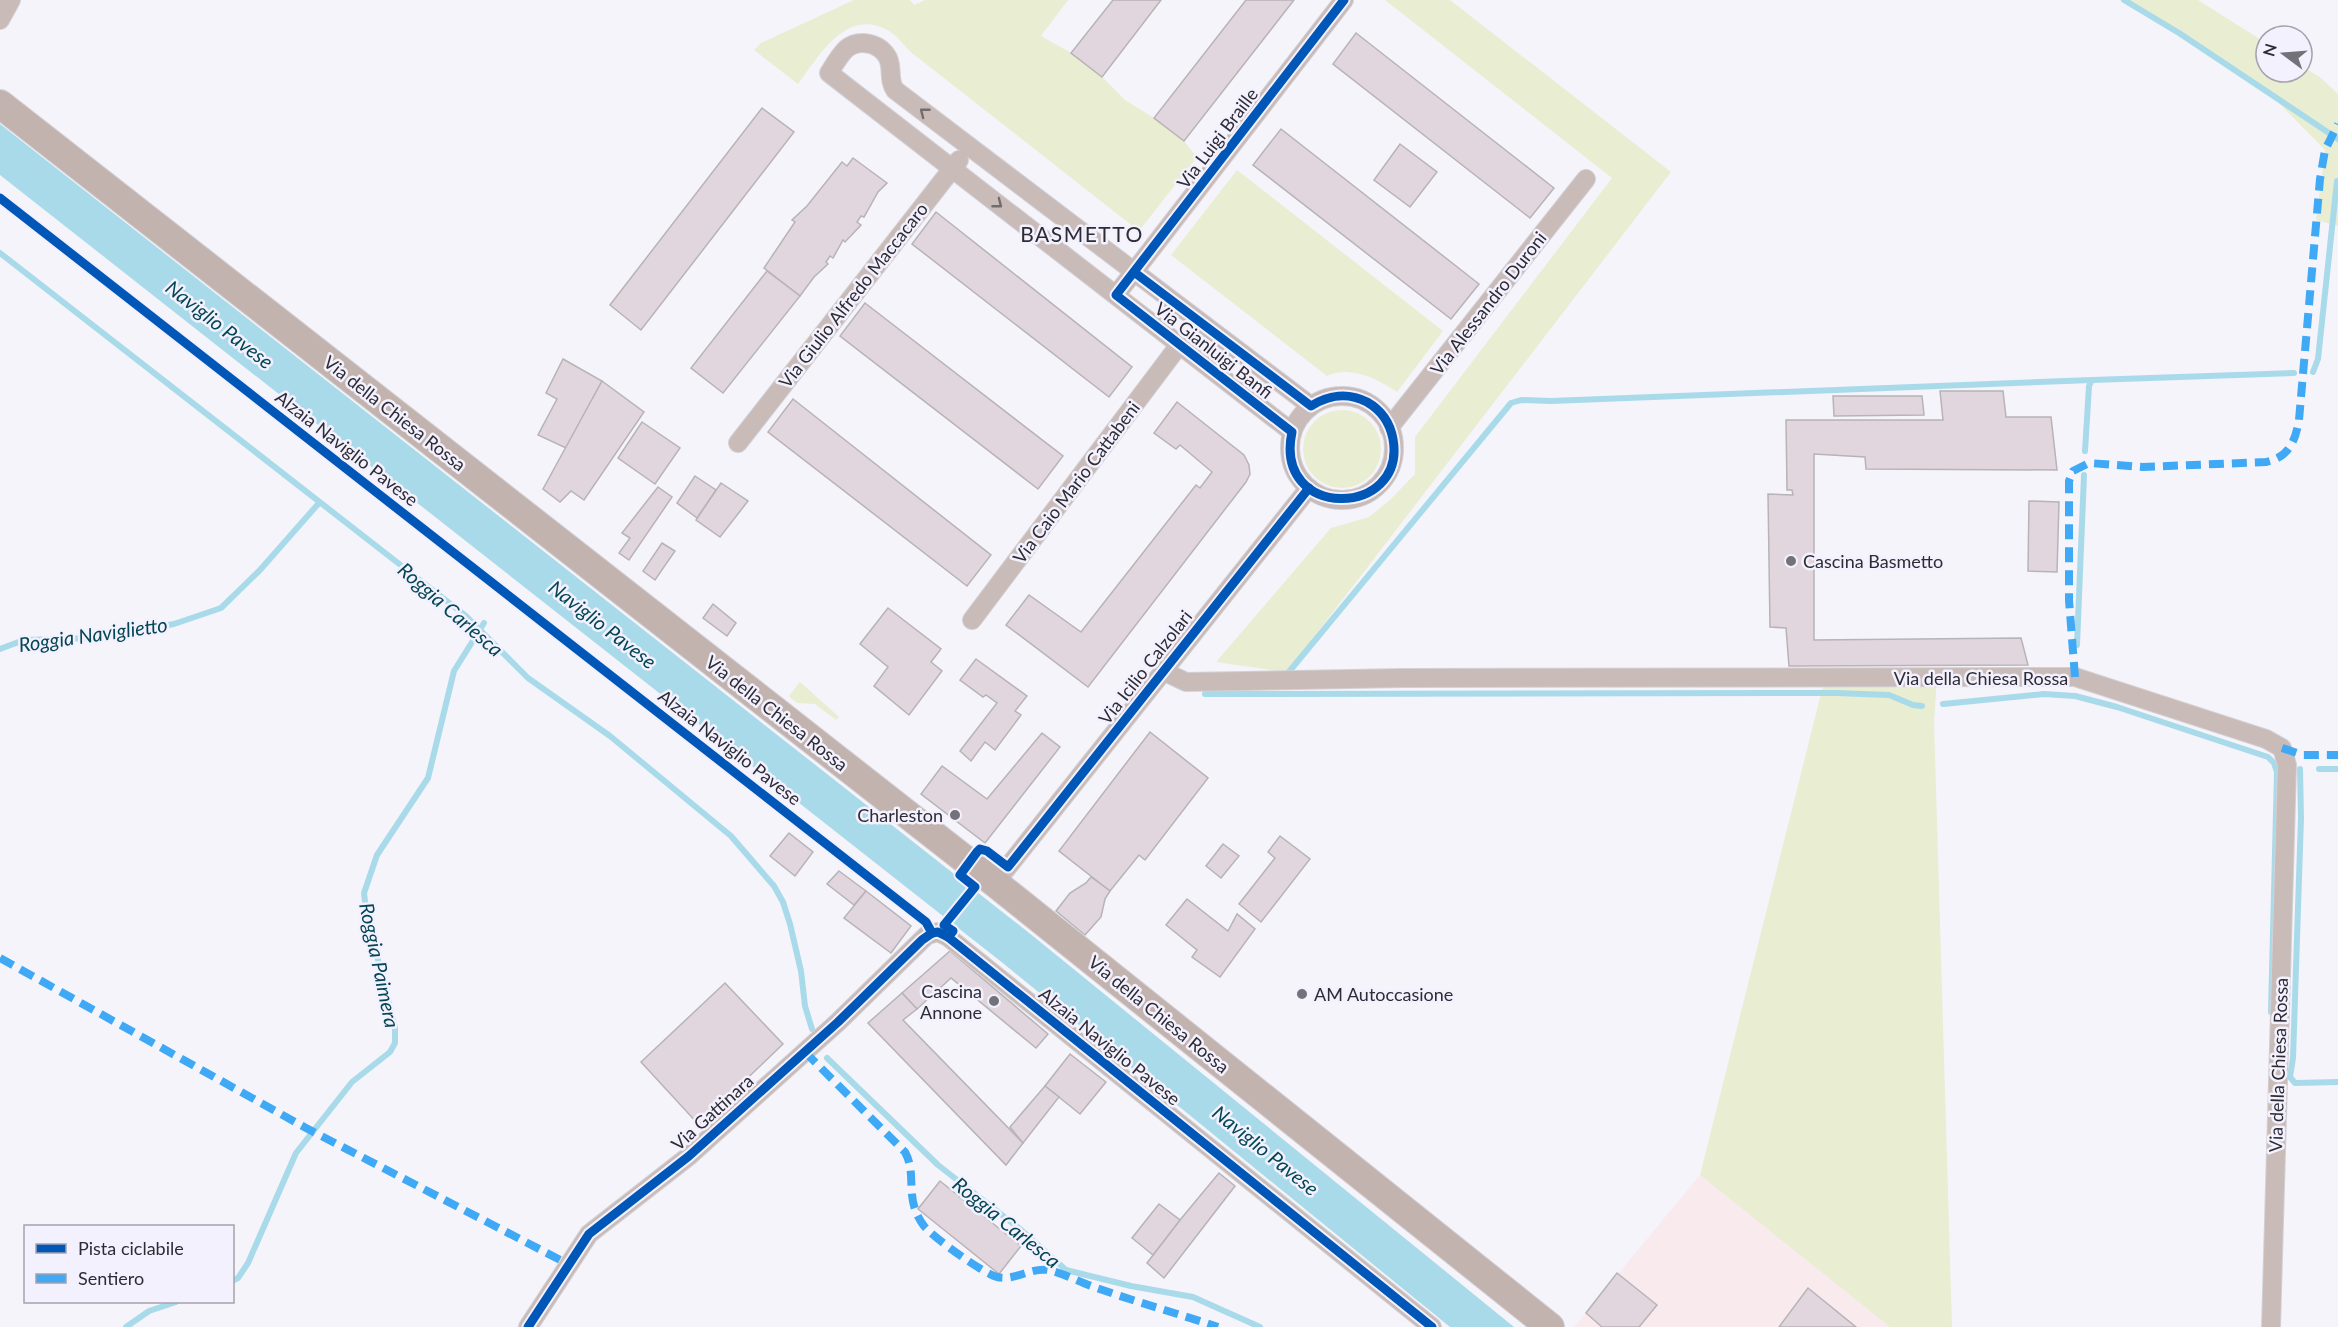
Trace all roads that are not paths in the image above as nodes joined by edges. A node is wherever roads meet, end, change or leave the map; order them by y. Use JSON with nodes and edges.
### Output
{"nodes":[{"id":1,"x":11,"y":0,"type":"edge"},
{"id":2,"x":1344,"y":0,"type":"edge"},
{"id":3,"x":0,"y":20,"type":"edge"},
{"id":4,"x":0,"y":104,"type":"edge"},
{"id":5,"x":970,"y":148,"type":"junction"},
{"id":6,"x":952,"y":168,"type":"junction"},
{"id":7,"x":1586,"y":178,"type":"dead end"},
{"id":8,"x":1134,"y":272,"type":"junction"},
{"id":9,"x":1116,"y":295,"type":"junction"},
{"id":10,"x":1180,"y":344,"type":"junction"},
{"id":11,"x":1311,"y":406,"type":"junction"},
{"id":12,"x":1389,"y":428,"type":"junction"},
{"id":13,"x":1292,"y":432,"type":"junction"},
{"id":14,"x":738,"y":443,"type":"dead end"},
{"id":15,"x":1309,"y":488,"type":"junction"},
{"id":16,"x":972,"y":620,"type":"dead end"},
{"id":17,"x":1163,"y":671,"type":"junction"},
{"id":18,"x":995,"y":883,"type":"junction"},
{"id":19,"x":932,"y":933,"type":"joint"},
{"id":20,"x":528,"y":1327,"type":"edge"},
{"id":21,"x":1432,"y":1327,"type":"edge"},
{"id":22,"x":1550,"y":1327,"type":"edge"},
{"id":23,"x":2271,"y":1327,"type":"edge"}],
"edges":[{"from":1,"to":3,"type":"street"},
{"from":2,"to":8,"type":"street","name":"Via Luigi Braille"},
{"from":4,"to":18,"type":"main road","name":"Via della Chiesa Rossa"},
{"from":5,"to":6,"type":"street","name":"Via Giulio Alfredo Maccacaro"},
{"from":5,"to":6,"type":"street","name":"Via Gianluigi Banfi","one_way":true},
{"from":5,"to":8,"type":"street","name":"Via Gianluigi Banfi"},
{"from":6,"to":9,"type":"street","name":"Via Gianluigi Banfi","one_way":true},
{"from":6,"to":14,"type":"street","name":"Via Giulio Alfredo Maccacaro"},
{"from":7,"to":12,"type":"street","name":"Via Alessandro Duroni"},
{"from":8,"to":9,"type":"street","name":"Via Luigi Braille"},
{"from":8,"to":11,"type":"street","name":"Via Gianluigi Banfi"},
{"from":9,"to":10,"type":"street","name":"Via Gianluigi Banfi"},
{"from":10,"to":13,"type":"street","name":"Via Gianluigi Banfi"},
{"from":10,"to":16,"type":"street","name":"Via Caio Mario Cattabeni"},
{"from":11,"to":12,"type":"street"},
{"from":11,"to":13,"type":"street"},
{"from":12,"to":15,"type":"street"},
{"from":13,"to":15,"type":"street"},
{"from":15,"to":17,"type":"street","name":"Via Icilio Calzolari"},
{"from":17,"to":18,"type":"street","name":"Via Icilio Calzolari"},
{"from":17,"to":23,"type":"street","name":"Via della Chiesa Rossa"},
{"from":18,"to":22,"type":"main road","name":"Via della Chiesa Rossa"},
{"from":19,"to":20,"type":"street","name":"Via Gattinara"},
{"from":19,"to":21,"type":"street","name":"Alzaia Naviglio Pavese"}]}
